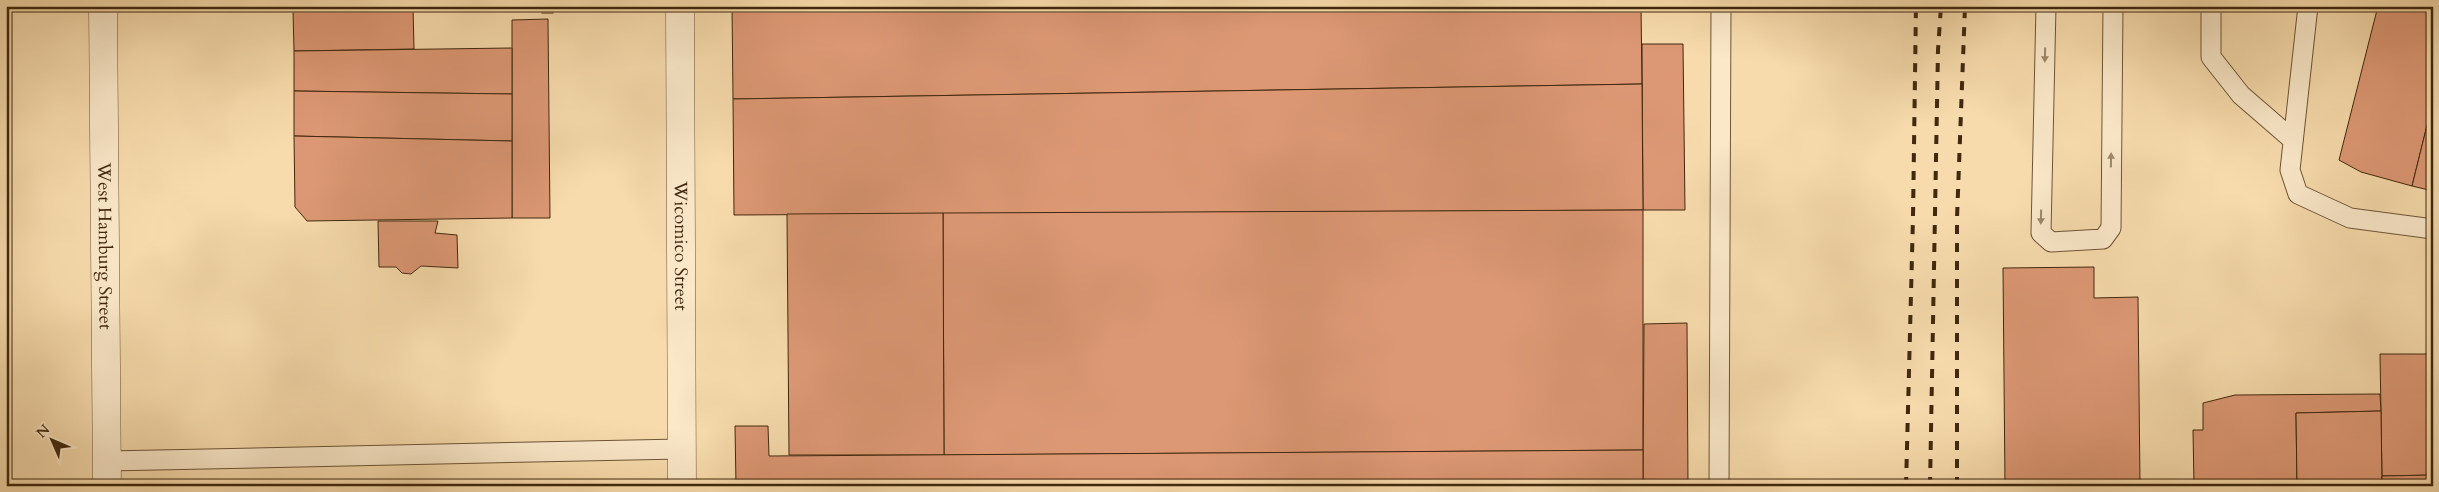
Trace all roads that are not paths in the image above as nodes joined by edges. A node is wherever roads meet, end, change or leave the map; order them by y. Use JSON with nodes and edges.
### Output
{"nodes":[{"id":1,"x":103,"y":6,"type":"edge"},
{"id":2,"x":680,"y":6,"type":"edge"},
{"id":3,"x":1721,"y":6,"type":"edge"},
{"id":4,"x":2046,"y":6,"type":"edge"},
{"id":5,"x":2113,"y":6,"type":"edge"},
{"id":6,"x":2211,"y":6,"type":"edge"},
{"id":7,"x":2308,"y":6,"type":"edge"},
{"id":8,"x":2293,"y":140,"type":"junction"},
{"id":9,"x":2433,"y":229,"type":"edge"},
{"id":10,"x":681,"y":449,"type":"junction"},
{"id":11,"x":107,"y":473,"type":"edge"},
{"id":12,"x":682,"y":486,"type":"edge"},
{"id":13,"x":1719,"y":486,"type":"edge"}],
"edges":[{"from":1,"to":11,"type":"street","name":"West Hamburg Street"},
{"from":2,"to":10,"type":"street","name":"Wicomico Street"},
{"from":3,"to":13,"type":"lane"},
{"from":4,"to":5,"type":"lane","one_way":true},
{"from":6,"to":8,"type":"lane"},
{"from":7,"to":8,"type":"lane"},
{"from":8,"to":9,"type":"lane"},
{"from":10,"to":11,"type":"lane"},
{"from":10,"to":12,"type":"street","name":"Wicomico Street"}]}
